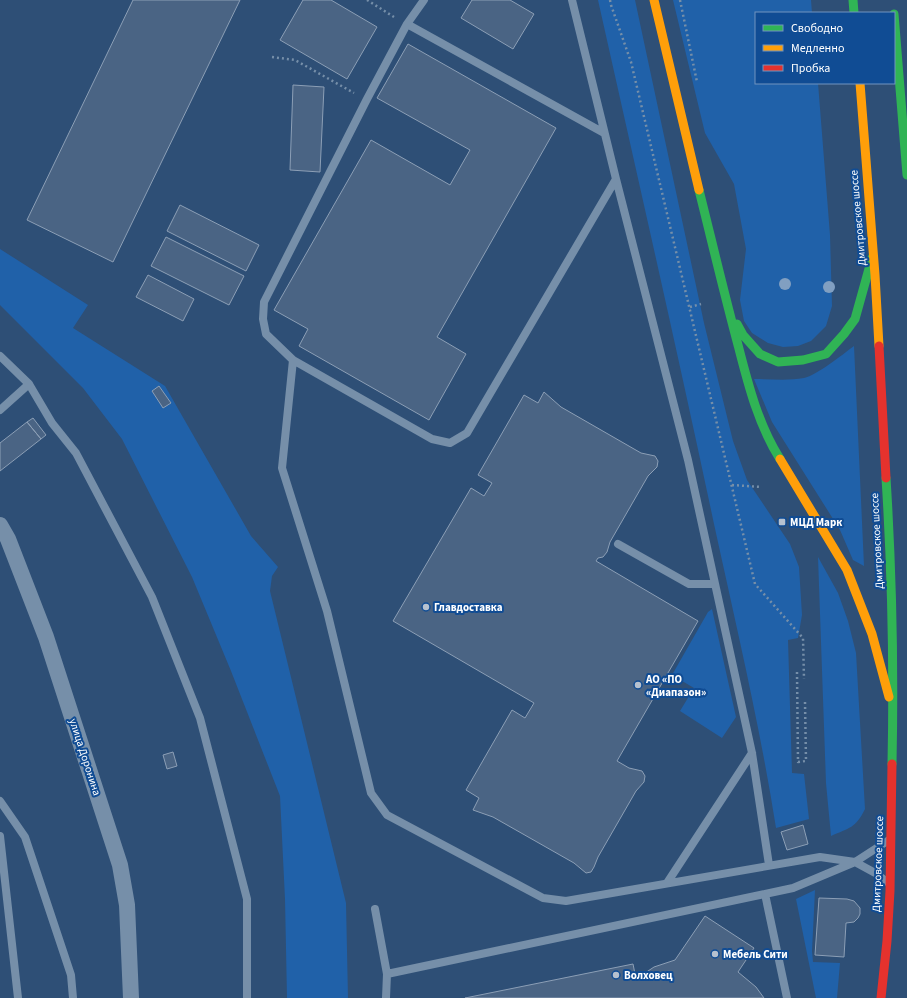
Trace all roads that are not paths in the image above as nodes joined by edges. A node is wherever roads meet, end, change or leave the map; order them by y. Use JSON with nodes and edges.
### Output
{"nodes":[{"id":1,"x":424,"y":0,"type":"edge"},
{"id":2,"x":572,"y":0,"type":"edge"},
{"id":3,"x":654,"y":0,"type":"edge"},
{"id":4,"x":853,"y":0,"type":"edge"},
{"id":5,"x":854,"y":12,"type":"edge"},
{"id":6,"x":407,"y":24,"type":"junction"},
{"id":7,"x":895,"y":24,"type":"edge"},
{"id":8,"x":860,"y":84,"type":"edge"},
{"id":9,"x":604,"y":133,"type":"junction"},
{"id":10,"x":907,"y":175,"type":"edge"},
{"id":11,"x":616,"y":179,"type":"junction"},
{"id":12,"x":873,"y":255,"type":"junction"},
{"id":13,"x":726,"y":302,"type":"junction"},
{"id":14,"x":1,"y":358,"type":"edge"},
{"id":15,"x":293,"y":360,"type":"junction"},
{"id":16,"x":29,"y":384,"type":"junction"},
{"id":17,"x":0,"y":410,"type":"edge"},
{"id":18,"x":0,"y":524,"type":"edge"},
{"id":19,"x":618,"y":544,"type":"dead end"},
{"id":20,"x":714,"y":584,"type":"junction"},
{"id":21,"x":893,"y":710,"type":"junction"},
{"id":22,"x":752,"y":753,"type":"junction"},
{"id":23,"x":0,"y":801,"type":"edge"},
{"id":24,"x":0,"y":836,"type":"edge"},
{"id":25,"x":891,"y":839,"type":"junction"},
{"id":26,"x":855,"y":862,"type":"junction"},
{"id":27,"x":769,"y":865,"type":"junction"},
{"id":28,"x":667,"y":883,"type":"junction"},
{"id":29,"x":890,"y":885,"type":"junction"},
{"id":30,"x":765,"y":894,"type":"junction"},
{"id":31,"x":375,"y":910,"type":"dead end"},
{"id":32,"x":387,"y":974,"type":"junction"},
{"id":33,"x":18,"y":998,"type":"edge"},
{"id":34,"x":73,"y":998,"type":"edge"},
{"id":35,"x":132,"y":998,"type":"edge"},
{"id":36,"x":247,"y":998,"type":"edge"},
{"id":37,"x":386,"y":998,"type":"edge"},
{"id":38,"x":787,"y":998,"type":"edge"},
{"id":39,"x":881,"y":998,"type":"edge"}],
"edges":[{"from":1,"to":6,"type":"lane"},
{"from":2,"to":9,"type":"lane"},
{"from":3,"to":13,"type":"main road"},
{"from":4,"to":5,"type":"main road"},
{"from":6,"to":9,"type":"lane"},
{"from":6,"to":15,"type":"lane"},
{"from":7,"to":10,"type":"main road"},
{"from":8,"to":12,"type":"main road","name":"Дмитровское шоссе"},
{"from":9,"to":11,"type":"lane"},
{"from":11,"to":15,"type":"lane"},
{"from":11,"to":20,"type":"lane"},
{"from":12,"to":13,"type":"main road"},
{"from":12,"to":21,"type":"main road","name":"Дмитровское шоссе"},
{"from":13,"to":21,"type":"main road"},
{"from":14,"to":16,"type":"lane"},
{"from":15,"to":28,"type":"lane"},
{"from":16,"to":17,"type":"lane"},
{"from":16,"to":36,"type":"lane"},
{"from":18,"to":35,"type":"street","name":"улица Доронина"},
{"from":19,"to":20,"type":"lane"},
{"from":20,"to":22,"type":"lane"},
{"from":21,"to":25,"type":"main road","name":"Дмитровское шоссе"},
{"from":22,"to":27,"type":"lane"},
{"from":22,"to":28,"type":"lane"},
{"from":23,"to":34,"type":"lane"},
{"from":24,"to":33,"type":"lane"},
{"from":25,"to":26,"type":"lane"},
{"from":25,"to":29,"type":"main road","name":"Дмитровское шоссе"},
{"from":26,"to":27,"type":"lane"},
{"from":26,"to":29,"type":"lane"},
{"from":26,"to":30,"type":"lane"},
{"from":27,"to":28,"type":"lane"},
{"from":29,"to":39,"type":"main road","name":"Дмитровское шоссе"},
{"from":30,"to":32,"type":"lane"},
{"from":30,"to":38,"type":"lane"},
{"from":31,"to":32,"type":"lane"},
{"from":32,"to":37,"type":"lane"}]}
